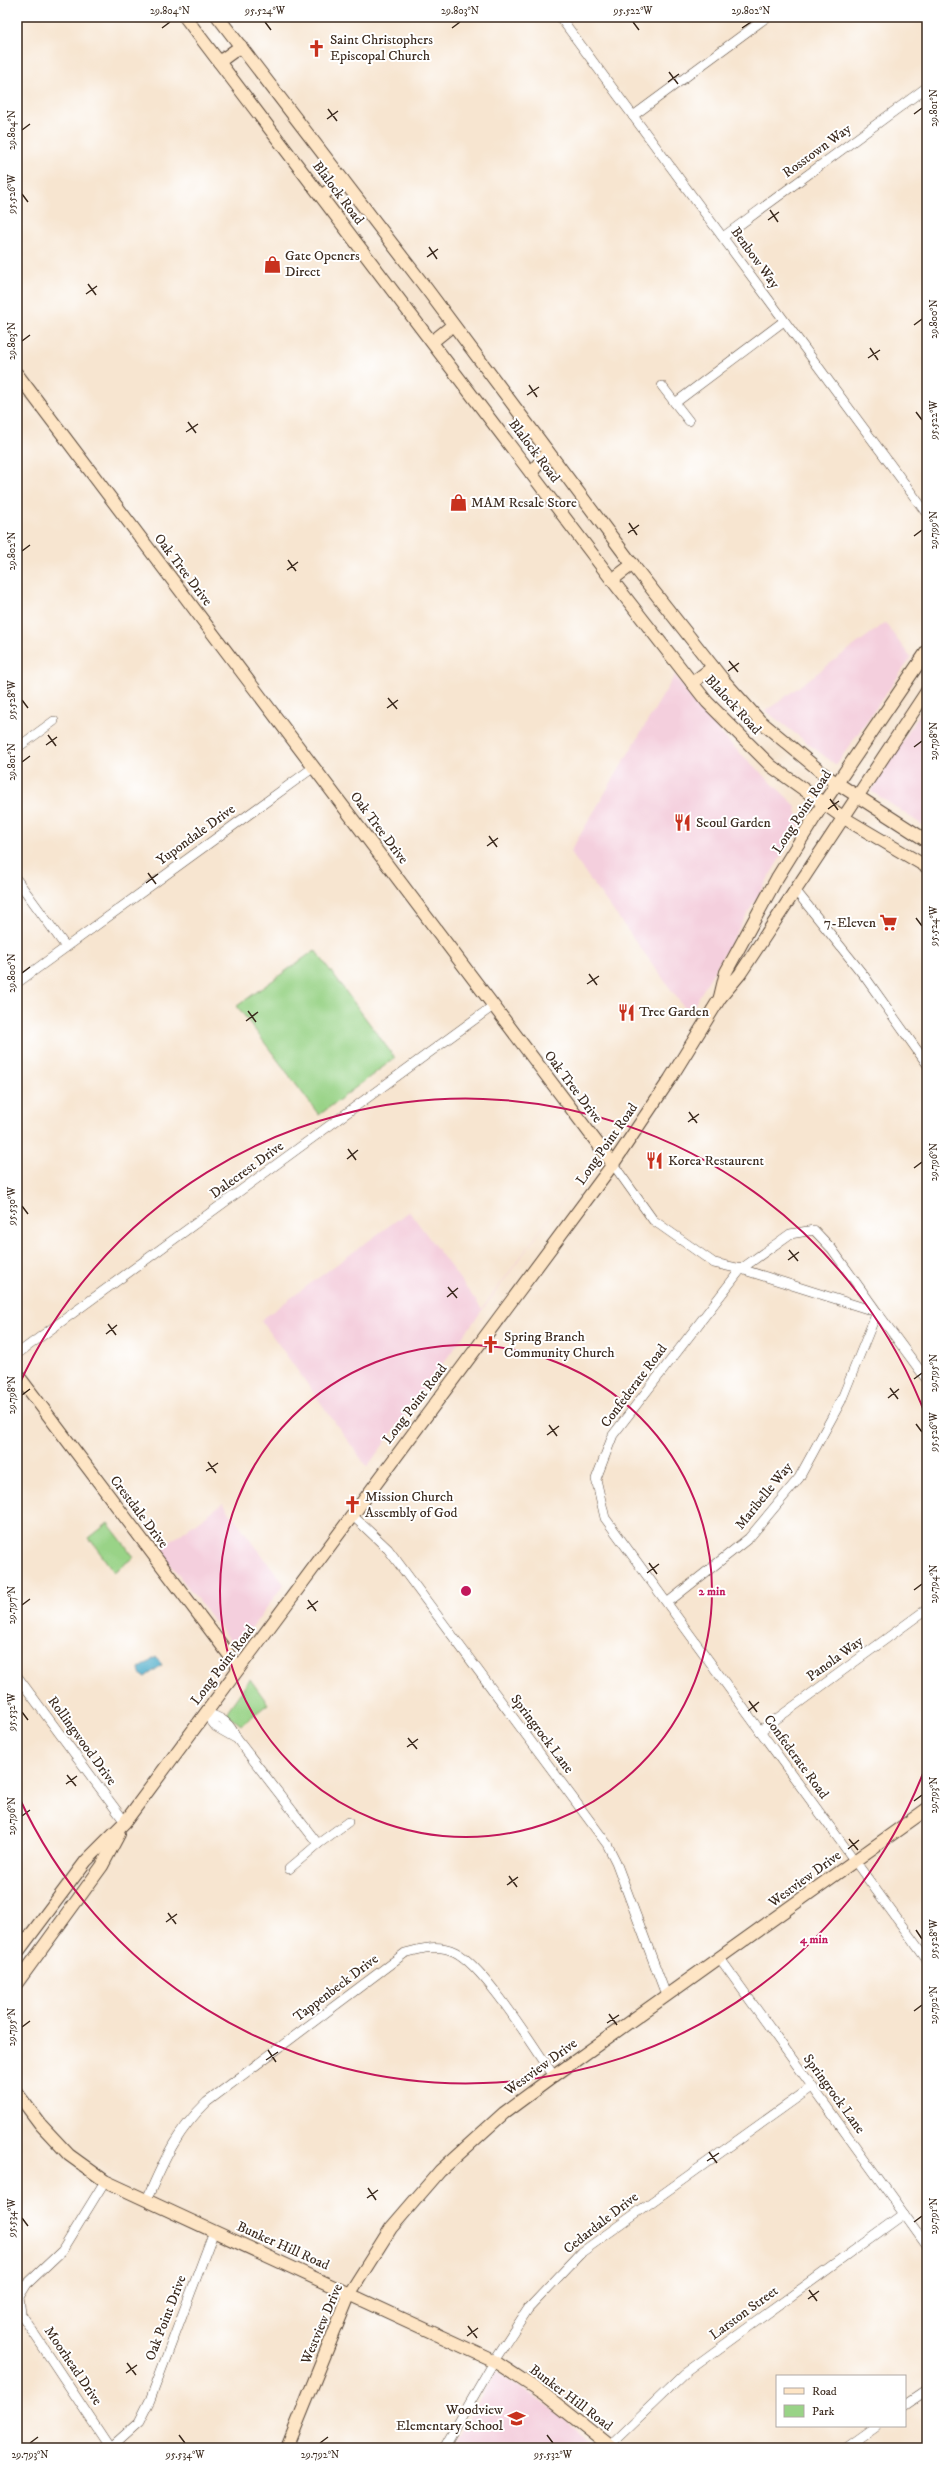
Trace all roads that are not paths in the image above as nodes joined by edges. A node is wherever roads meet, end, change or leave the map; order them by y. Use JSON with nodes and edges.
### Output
{"nodes":[{"id":1,"x":185,"y":17,"type":"edge"},
{"id":2,"x":218,"y":17,"type":"edge"},
{"id":3,"x":560,"y":17,"type":"edge"},
{"id":4,"x":767,"y":17,"type":"edge"},
{"id":5,"x":241,"y":46,"type":"junction"},
{"id":6,"x":219,"y":62,"type":"junction"},
{"id":7,"x":927,"y":87,"type":"edge"},
{"id":8,"x":633,"y":116,"type":"junction"},
{"id":9,"x":343,"y":180,"type":"junction"},
{"id":10,"x":321,"y":196,"type":"junction"},
{"id":11,"x":723,"y":237,"type":"junction"},
{"id":12,"x":784,"y":321,"type":"junction"},
{"id":13,"x":453,"y":325,"type":"junction"},
{"id":14,"x":432,"y":342,"type":"junction"},
{"id":15,"x":17,"y":374,"type":"edge"},
{"id":16,"x":662,"y":386,"type":"dead end"},
{"id":17,"x":675,"y":403,"type":"junction"},
{"id":18,"x":689,"y":421,"type":"dead end"},
{"id":19,"x":548,"y":452,"type":"junction"},
{"id":20,"x":532,"y":472,"type":"junction"},
{"id":21,"x":927,"y":514,"type":"edge"},
{"id":22,"x":633,"y":564,"type":"junction"},
{"id":23,"x":612,"y":580,"type":"junction"},
{"id":24,"x":927,"y":651,"type":"edge"},
{"id":25,"x":713,"y":667,"type":"junction"},
{"id":26,"x":692,"y":683,"type":"junction"},
{"id":27,"x":927,"y":691,"type":"edge"},
{"id":28,"x":54,"y":721,"type":"dead end"},
{"id":29,"x":17,"y":748,"type":"edge"},
{"id":30,"x":314,"y":766,"type":"junction"},
{"id":31,"x":837,"y":784,"type":"junction"},
{"id":32,"x":858,"y":798,"type":"junction"},
{"id":33,"x":824,"y":804,"type":"junction"},
{"id":34,"x":844,"y":818,"type":"junction"},
{"id":35,"x":927,"y":841,"type":"edge"},
{"id":36,"x":927,"y":867,"type":"edge"},
{"id":37,"x":17,"y":880,"type":"edge"},
{"id":38,"x":796,"y":891,"type":"junction"},
{"id":39,"x":66,"y":947,"type":"junction"},
{"id":40,"x":17,"y":983,"type":"edge"},
{"id":41,"x":720,"y":998,"type":"junction"},
{"id":42,"x":493,"y":1006,"type":"junction"},
{"id":43,"x":927,"y":1064,"type":"edge"},
{"id":44,"x":613,"y":1164,"type":"junction"},
{"id":45,"x":741,"y":1269,"type":"junction"},
{"id":46,"x":878,"y":1312,"type":"junction"},
{"id":47,"x":17,"y":1354,"type":"edge"},
{"id":48,"x":17,"y":1374,"type":"edge"},
{"id":49,"x":927,"y":1380,"type":"edge"},
{"id":50,"x":352,"y":1515,"type":"junction"},
{"id":51,"x":667,"y":1603,"type":"junction"},
{"id":52,"x":927,"y":1609,"type":"edge"},
{"id":53,"x":239,"y":1668,"type":"junction"},
{"id":54,"x":17,"y":1676,"type":"edge"},
{"id":55,"x":205,"y":1713,"type":"junction"},
{"id":56,"x":760,"y":1731,"type":"junction"},
{"id":57,"x":927,"y":1809,"type":"edge"},
{"id":58,"x":125,"y":1822,"type":"junction"},
{"id":59,"x":348,"y":1822,"type":"dead end"},
{"id":60,"x":318,"y":1844,"type":"junction"},
{"id":61,"x":855,"y":1862,"type":"junction"},
{"id":62,"x":289,"y":1869,"type":"dead end"},
{"id":63,"x":17,"y":1953,"type":"edge"},
{"id":64,"x":719,"y":1957,"type":"junction"},
{"id":65,"x":927,"y":1960,"type":"edge"},
{"id":66,"x":17,"y":1984,"type":"edge"},
{"id":67,"x":666,"y":1995,"type":"junction"},
{"id":68,"x":554,"y":2076,"type":"junction"},
{"id":69,"x":812,"y":2087,"type":"junction"},
{"id":70,"x":17,"y":2093,"type":"edge"},
{"id":71,"x":106,"y":2181,"type":"junction"},
{"id":72,"x":147,"y":2199,"type":"junction"},
{"id":73,"x":904,"y":2214,"type":"junction"},
{"id":74,"x":214,"y":2231,"type":"junction"},
{"id":75,"x":927,"y":2246,"type":"edge"},
{"id":76,"x":350,"y":2293,"type":"junction"},
{"id":77,"x":494,"y":2361,"type":"junction"},
{"id":78,"x":927,"y":2390,"type":"edge"},
{"id":79,"x":906,"y":2404,"type":"edge"},
{"id":80,"x":875,"y":2427,"type":"edge"},
{"id":81,"x":610,"y":2447,"type":"edge"},
{"id":82,"x":110,"y":2448,"type":"edge"},
{"id":83,"x":287,"y":2448,"type":"edge"},
{"id":84,"x":444,"y":2448,"type":"edge"},
{"id":85,"x":845,"y":2448,"type":"edge"}],
"edges":[{"from":1,"to":6,"type":"main road","name":"Blalock Road"},
{"from":2,"to":5,"type":"main road","name":"Blalock Road"},
{"from":3,"to":8,"type":"street","name":"Benbow Way"},
{"from":4,"to":8,"type":"street"},
{"from":5,"to":6,"type":"main road"},
{"from":5,"to":9,"type":"main road","name":"Blalock Road"},
{"from":6,"to":10,"type":"main road","name":"Blalock Road"},
{"from":7,"to":11,"type":"street","name":"Rosstown Way"},
{"from":8,"to":11,"type":"street","name":"Benbow Way"},
{"from":9,"to":10,"type":"main road"},
{"from":9,"to":13,"type":"main road","name":"Blalock Road"},
{"from":10,"to":14,"type":"main road","name":"Blalock Road"},
{"from":11,"to":12,"type":"street","name":"Benbow Way"},
{"from":12,"to":17,"type":"street"},
{"from":12,"to":21,"type":"street","name":"Benbow Way"},
{"from":13,"to":14,"type":"main road"},
{"from":13,"to":19,"type":"main road","name":"Blalock Road"},
{"from":14,"to":20,"type":"main road","name":"Blalock Road"},
{"from":15,"to":30,"type":"main road","name":"Oak Tree Drive"},
{"from":16,"to":17,"type":"street"},
{"from":17,"to":18,"type":"street"},
{"from":19,"to":20,"type":"main road"},
{"from":19,"to":22,"type":"main road","name":"Blalock Road"},
{"from":20,"to":23,"type":"main road","name":"Blalock Road"},
{"from":22,"to":23,"type":"main road"},
{"from":22,"to":25,"type":"main road","name":"Blalock Road"},
{"from":23,"to":26,"type":"main road","name":"Blalock Road"},
{"from":24,"to":31,"type":"main road","name":"Long Point Road"},
{"from":25,"to":26,"type":"main road"},
{"from":25,"to":31,"type":"main road","name":"Blalock Road"},
{"from":26,"to":33,"type":"main road","name":"Blalock Road"},
{"from":27,"to":32,"type":"main road","name":"Long Point Road"},
{"from":28,"to":29,"type":"street"},
{"from":30,"to":39,"type":"street","name":"Yupondale Drive"},
{"from":30,"to":42,"type":"main road","name":"Oak Tree Drive"},
{"from":31,"to":32,"type":"main road","name":"Blalock Road"},
{"from":31,"to":33,"type":"main road","name":"Long Point Road"},
{"from":32,"to":34,"type":"main road","name":"Long Point Road"},
{"from":32,"to":35,"type":"main road","name":"Blalock Road"},
{"from":33,"to":34,"type":"main road","name":"Blalock Road"},
{"from":33,"to":41,"type":"main road","name":"Long Point Road"},
{"from":34,"to":36,"type":"main road","name":"Blalock Road"},
{"from":34,"to":38,"type":"main road","name":"Long Point Road"},
{"from":37,"to":39,"type":"street"},
{"from":38,"to":41,"type":"main road","name":"Long Point Road"},
{"from":38,"to":43,"type":"street"},
{"from":39,"to":40,"type":"street","name":"Yupondale Drive"},
{"from":41,"to":44,"type":"main road","name":"Long Point Road"},
{"from":42,"to":44,"type":"main road","name":"Oak Tree Drive"},
{"from":42,"to":47,"type":"street","name":"Dalecrest Drive"},
{"from":44,"to":45,"type":"street","name":"Oak Tree Drive"},
{"from":44,"to":50,"type":"main road","name":"Long Point Road"},
{"from":45,"to":46,"type":"street","name":"Oak Tree Drive"},
{"from":45,"to":46,"type":"street"},
{"from":45,"to":51,"type":"street","name":"Confederate Road"},
{"from":46,"to":49,"type":"street"},
{"from":46,"to":51,"type":"street","name":"Maribelle Way"},
{"from":48,"to":53,"type":"main road","name":"Crestdale Drive"},
{"from":50,"to":53,"type":"main road","name":"Long Point Road"},
{"from":50,"to":67,"type":"street","name":"Springrock Lane"},
{"from":51,"to":56,"type":"street","name":"Confederate Road"},
{"from":52,"to":56,"type":"street","name":"Panola Way"},
{"from":53,"to":55,"type":"main road","name":"Long Point Road"},
{"from":54,"to":58,"type":"street","name":"Rollingwood Drive"},
{"from":55,"to":58,"type":"main road","name":"Long Point Road"},
{"from":55,"to":60,"type":"street"},
{"from":56,"to":61,"type":"street","name":"Confederate Road"},
{"from":57,"to":61,"type":"main road","name":"Westview Drive"},
{"from":58,"to":63,"type":"main road","name":"Long Point Road"},
{"from":58,"to":66,"type":"main road","name":"Long Point Road"},
{"from":59,"to":60,"type":"street"},
{"from":60,"to":62,"type":"street"},
{"from":61,"to":64,"type":"main road","name":"Westview Drive"},
{"from":61,"to":65,"type":"street","name":"Confederate Road"},
{"from":64,"to":67,"type":"main road","name":"Westview Drive"},
{"from":64,"to":69,"type":"street","name":"Springrock Lane"},
{"from":67,"to":68,"type":"main road","name":"Westview Drive"},
{"from":68,"to":72,"type":"street","name":"Tappenbeck Drive"},
{"from":68,"to":76,"type":"main road","name":"Westview Drive"},
{"from":69,"to":73,"type":"street","name":"Springrock Lane"},
{"from":69,"to":77,"type":"street","name":"Cedardale Drive"},
{"from":70,"to":71,"type":"main road","name":"Bunker Hill Road"},
{"from":71,"to":72,"type":"main road","name":"Bunker Hill Road"},
{"from":71,"to":82,"type":"street","name":"Moorhead Drive"},
{"from":72,"to":74,"type":"main road","name":"Bunker Hill Road"},
{"from":73,"to":75,"type":"street","name":"Springrock Lane"},
{"from":73,"to":81,"type":"street","name":"Larston Street"},
{"from":74,"to":76,"type":"main road","name":"Bunker Hill Road"},
{"from":74,"to":82,"type":"street","name":"Oak Point Drive"},
{"from":76,"to":77,"type":"main road","name":"Bunker Hill Road"},
{"from":76,"to":83,"type":"main road","name":"Westview Drive"},
{"from":77,"to":81,"type":"main road","name":"Bunker Hill Road"},
{"from":77,"to":84,"type":"street","name":"Cedardale Drive"},
{"from":78,"to":79,"type":"street"},
{"from":80,"to":85,"type":"street"}]}
